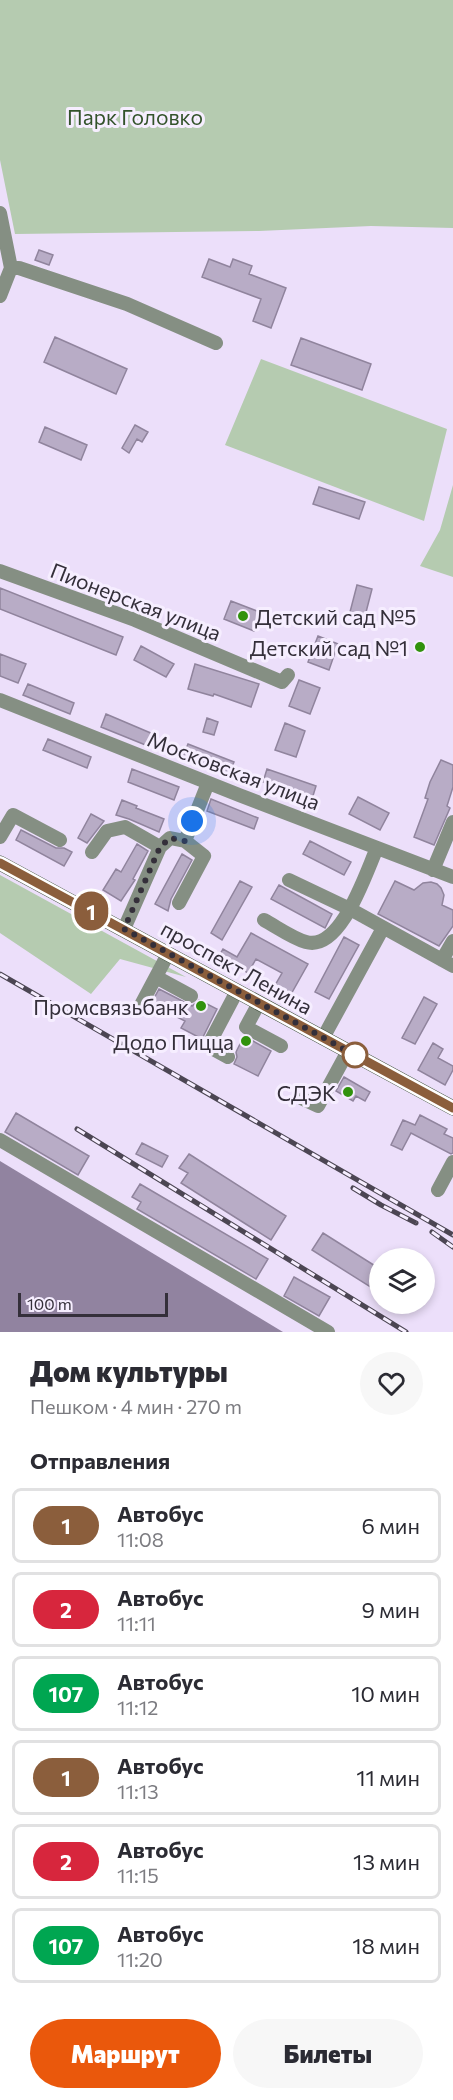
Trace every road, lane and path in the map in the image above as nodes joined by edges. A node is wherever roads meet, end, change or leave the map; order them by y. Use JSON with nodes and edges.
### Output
{"nodes":[{"id":1,"x":0,"y":213,"type":"edge"},
{"id":2,"x":11,"y":268,"type":"junction"},
{"id":3,"x":0,"y":296,"type":"edge"},
{"id":4,"x":216,"y":343,"type":"dead end"},
{"id":5,"x":0,"y":571,"type":"edge"},
{"id":6,"x":288,"y":675,"type":"dead end"},
{"id":7,"x":0,"y":700,"type":"edge"},
{"id":8,"x":208,"y":783,"type":"junction"},
{"id":9,"x":0,"y":808,"type":"edge"},
{"id":10,"x":13,"y":815,"type":"junction"},
{"id":11,"x":453,"y":822,"type":"edge"},
{"id":12,"x":0,"y":837,"type":"edge"},
{"id":13,"x":60,"y":840,"type":"dead end"},
{"id":14,"x":185,"y":841,"type":"junction"},
{"id":15,"x":160,"y":847,"type":"junction"},
{"id":16,"x":377,"y":848,"type":"junction"},
{"id":17,"x":92,"y":852,"type":"dead end"},
{"id":18,"x":0,"y":863,"type":"edge"},
{"id":19,"x":433,"y":870,"type":"junction"},
{"id":20,"x":453,"y":877,"type":"edge"},
{"id":21,"x":289,"y":880,"type":"dead end"},
{"id":22,"x":180,"y":903,"type":"dead end"},
{"id":23,"x":350,"y":909,"type":"junction"},
{"id":24,"x":264,"y":920,"type":"dead end"},
{"id":25,"x":383,"y":928,"type":"junction"},
{"id":26,"x":124,"y":929,"type":"junction"},
{"id":27,"x":453,"y":941,"type":"edge"},
{"id":28,"x":168,"y":954,"type":"junction"},
{"id":29,"x":448,"y":963,"type":"edge"},
{"id":30,"x":156,"y":977,"type":"junction"},
{"id":31,"x":237,"y":991,"type":"junction"},
{"id":32,"x":190,"y":996,"type":"dead end"},
{"id":33,"x":142,"y":1003,"type":"dead end"},
{"id":34,"x":259,"y":1003,"type":"junction"},
{"id":35,"x":323,"y":1038,"type":"junction"},
{"id":36,"x":281,"y":1046,"type":"dead end"},
{"id":37,"x":348,"y":1051,"type":"junction"},
{"id":38,"x":228,"y":1057,"type":"dead end"},
{"id":39,"x":303,"y":1099,"type":"dead end"},
{"id":40,"x":453,"y":1108,"type":"edge"},
{"id":41,"x":0,"y":1140,"type":"edge"},
{"id":42,"x":453,"y":1162,"type":"edge"},
{"id":43,"x":438,"y":1190,"type":"dead end"},
{"id":44,"x":328,"y":1332,"type":"edge"}],
"edges":[{"from":1,"to":2,"type":"street"},
{"from":2,"to":3,"type":"street"},
{"from":2,"to":4,"type":"street"},
{"from":5,"to":6,"type":"street","name":"Пионерская улица"},
{"from":7,"to":8,"type":"street","name":"Московская улица"},
{"from":8,"to":14,"type":"street"},
{"from":8,"to":16,"type":"street","name":"Московская улица"},
{"from":9,"to":10,"type":"street"},
{"from":10,"to":12,"type":"street"},
{"from":10,"to":13,"type":"street"},
{"from":11,"to":19,"type":"street"},
{"from":14,"to":15,"type":"street"},
{"from":14,"to":22,"type":"street"},
{"from":15,"to":17,"type":"street"},
{"from":15,"to":26,"type":"street"},
{"from":16,"to":19,"type":"street","name":"Московская улица"},
{"from":16,"to":23,"type":"street"},
{"from":18,"to":26,"type":"main road","name":"проспект Ленина"},
{"from":19,"to":20,"type":"street","name":"Московская улица"},
{"from":21,"to":23,"type":"street"},
{"from":23,"to":24,"type":"street"},
{"from":23,"to":25,"type":"street"},
{"from":25,"to":29,"type":"street"},
{"from":25,"to":35,"type":"street"},
{"from":26,"to":28,"type":"main road","name":"проспект Ленина"},
{"from":27,"to":29,"type":"street"},
{"from":28,"to":30,"type":"street"},
{"from":28,"to":31,"type":"main road","name":"проспект Ленина"},
{"from":30,"to":32,"type":"street"},
{"from":30,"to":33,"type":"street"},
{"from":31,"to":34,"type":"main road","name":"проспект Ленина"},
{"from":31,"to":38,"type":"street"},
{"from":34,"to":35,"type":"main road","name":"проспект Ленина"},
{"from":34,"to":36,"type":"street"},
{"from":35,"to":37,"type":"main road","name":"проспект Ленина"},
{"from":37,"to":39,"type":"street"},
{"from":37,"to":40,"type":"main road","name":"проспект Ленина"},
{"from":41,"to":44,"type":"street"},
{"from":42,"to":43,"type":"street"}]}
